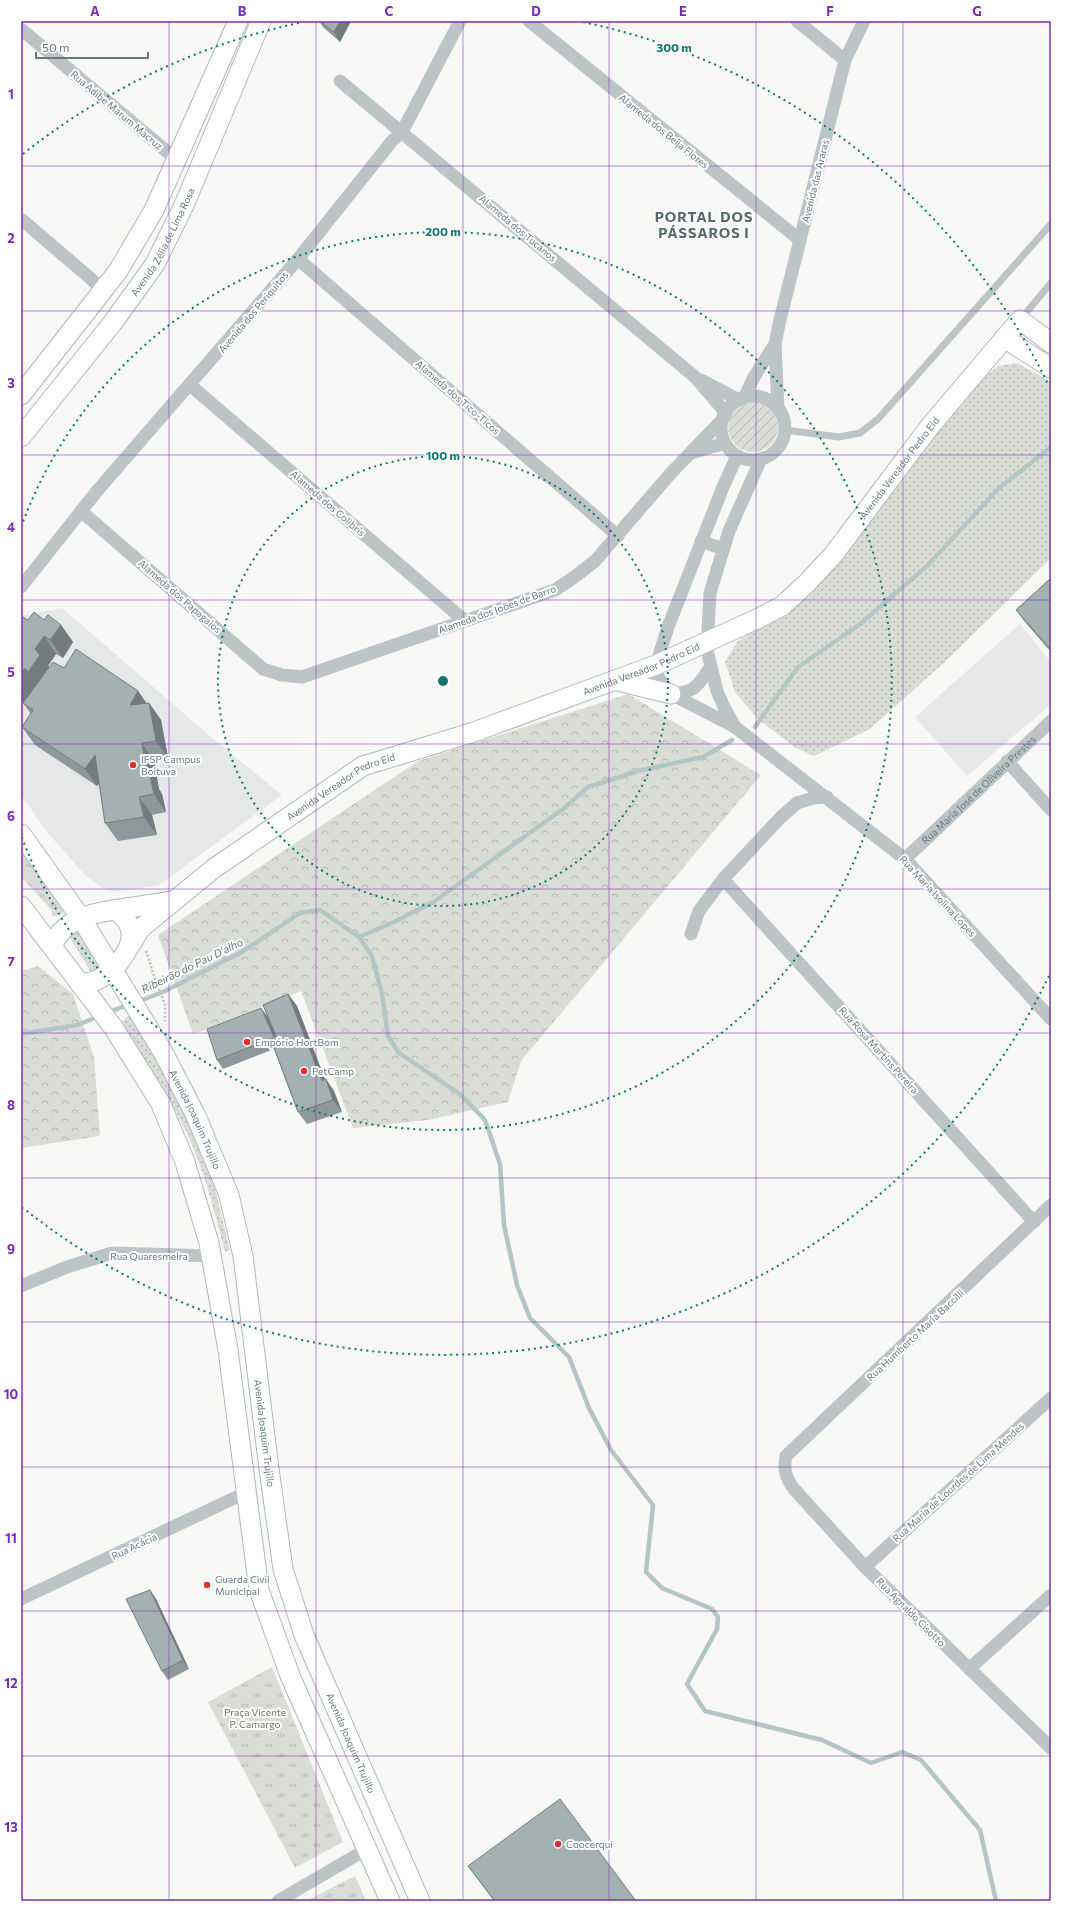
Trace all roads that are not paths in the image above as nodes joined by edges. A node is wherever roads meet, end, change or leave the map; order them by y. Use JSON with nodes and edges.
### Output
{"nodes":[{"id":1,"x":237,"y":21,"type":"edge"},
{"id":2,"x":261,"y":21,"type":"edge"},
{"id":3,"x":460,"y":21,"type":"edge"},
{"id":4,"x":529,"y":21,"type":"edge"},
{"id":5,"x":797,"y":21,"type":"edge"},
{"id":6,"x":864,"y":21,"type":"edge"},
{"id":7,"x":21,"y":29,"type":"edge"},
{"id":8,"x":845,"y":60,"type":"junction"},
{"id":9,"x":340,"y":81,"type":"dead end"},
{"id":10,"x":402,"y":132,"type":"junction"},
{"id":11,"x":177,"y":160,"type":"junction"},
{"id":12,"x":21,"y":219,"type":"edge"},
{"id":13,"x":1051,"y":224,"type":"edge"},
{"id":14,"x":800,"y":240,"type":"junction"},
{"id":15,"x":298,"y":259,"type":"junction"},
{"id":16,"x":1051,"y":283,"type":"edge"},
{"id":17,"x":104,"y":290,"type":"junction"},
{"id":18,"x":1020,"y":320,"type":"junction"},
{"id":19,"x":1004,"y":338,"type":"junction"},
{"id":20,"x":1051,"y":343,"type":"edge"},
{"id":21,"x":775,"y":344,"type":"junction"},
{"id":22,"x":1051,"y":368,"type":"edge"},
{"id":23,"x":694,"y":377,"type":"junction"},
{"id":24,"x":190,"y":385,"type":"junction"},
{"id":25,"x":21,"y":395,"type":"edge"},
{"id":26,"x":741,"y":399,"type":"junction"},
{"id":27,"x":778,"y":409,"type":"junction"},
{"id":28,"x":724,"y":416,"type":"junction"},
{"id":29,"x":785,"y":430,"type":"junction"},
{"id":30,"x":21,"y":437,"type":"edge"},
{"id":31,"x":725,"y":443,"type":"junction"},
{"id":32,"x":688,"y":455,"type":"junction"},
{"id":33,"x":737,"y":456,"type":"junction"},
{"id":34,"x":761,"y":459,"type":"junction"},
{"id":35,"x":81,"y":511,"type":"junction"},
{"id":36,"x":618,"y":536,"type":"junction"},
{"id":37,"x":701,"y":541,"type":"junction"},
{"id":38,"x":723,"y":549,"type":"junction"},
{"id":39,"x":21,"y":587,"type":"edge"},
{"id":40,"x":465,"y":621,"type":"junction"},
{"id":41,"x":707,"y":642,"type":"junction"},
{"id":42,"x":656,"y":665,"type":"junction"},
{"id":43,"x":710,"y":668,"type":"junction"},
{"id":44,"x":282,"y":675,"type":"joint"},
{"id":45,"x":614,"y":680,"type":"junction"},
{"id":46,"x":671,"y":694,"type":"junction"},
{"id":47,"x":1051,"y":721,"type":"edge"},
{"id":48,"x":735,"y":727,"type":"junction"},
{"id":49,"x":1007,"y":761,"type":"junction"},
{"id":50,"x":827,"y":797,"type":"junction"},
{"id":51,"x":1051,"y":810,"type":"edge"},
{"id":52,"x":21,"y":834,"type":"edge"},
{"id":53,"x":905,"y":859,"type":"junction"},
{"id":54,"x":723,"y":879,"type":"junction"},
{"id":55,"x":175,"y":900,"type":"junction"},
{"id":56,"x":21,"y":906,"type":"edge"},
{"id":57,"x":114,"y":910,"type":"junction"},
{"id":58,"x":81,"y":918,"type":"junction"},
{"id":59,"x":690,"y":934,"type":"dead end"},
{"id":60,"x":52,"y":946,"type":"junction"},
{"id":61,"x":130,"y":946,"type":"junction"},
{"id":62,"x":116,"y":975,"type":"junction"},
{"id":63,"x":85,"y":990,"type":"junction"},
{"id":64,"x":1051,"y":1019,"type":"edge"},
{"id":65,"x":1051,"y":1205,"type":"edge"},
{"id":66,"x":1034,"y":1222,"type":"junction"},
{"id":67,"x":211,"y":1256,"type":"junction"},
{"id":68,"x":21,"y":1286,"type":"edge"},
{"id":69,"x":1051,"y":1398,"type":"edge"},
{"id":70,"x":783,"y":1467,"type":"joint"},
{"id":71,"x":247,"y":1492,"type":"junction"},
{"id":72,"x":865,"y":1567,"type":"junction"},
{"id":73,"x":1051,"y":1595,"type":"edge"},
{"id":74,"x":21,"y":1599,"type":"edge"},
{"id":75,"x":969,"y":1669,"type":"junction"},
{"id":76,"x":1051,"y":1748,"type":"edge"},
{"id":77,"x":367,"y":1849,"type":"junction"},
{"id":78,"x":278,"y":1901,"type":"edge"},
{"id":79,"x":390,"y":1901,"type":"edge"},
{"id":80,"x":420,"y":1901,"type":"edge"}],
"edges":[{"from":1,"to":11,"type":"main road"},
{"from":2,"to":30,"type":"main road","name":"Avenida Zélia de Lima Rosa"},
{"from":3,"to":10,"type":"street","name":"Avenida dos Periquitos"},
{"from":4,"to":14,"type":"street","name":"Alameda dos Beija Flores"},
{"from":5,"to":8,"type":"street"},
{"from":6,"to":8,"type":"street","name":"Avenida das Araras"},
{"from":7,"to":11,"type":"street","name":"Rua Adibe Marum Macruz"},
{"from":8,"to":14,"type":"street","name":"Avenida das Araras"},
{"from":9,"to":10,"type":"street","name":"Alameda dos Tucanos"},
{"from":10,"to":15,"type":"street","name":"Avenida dos Periquitos"},
{"from":10,"to":23,"type":"street","name":"Alameda dos Tucanos"},
{"from":11,"to":17,"type":"main road"},
{"from":12,"to":17,"type":"street"},
{"from":13,"to":29,"type":"lane"},
{"from":14,"to":21,"type":"street","name":"Avenida das Araras"},
{"from":15,"to":24,"type":"street","name":"Avenida dos Periquitos"},
{"from":15,"to":36,"type":"street","name":"Alameda dos Tico-Ticos"},
{"from":16,"to":18,"type":"lane"},
{"from":17,"to":25,"type":"main road"},
{"from":18,"to":19,"type":"main road","name":"Avenida Vereador Pedro Eid"},
{"from":18,"to":20,"type":"main road"},
{"from":19,"to":22,"type":"main road"},
{"from":19,"to":41,"type":"main road","name":"Avenida Vereador Pedro Eid"},
{"from":21,"to":26,"type":"street","name":"Avenida das Araras"},
{"from":21,"to":27,"type":"street","name":"Avenida das Araras"},
{"from":23,"to":26,"type":"street"},
{"from":23,"to":28,"type":"street"},
{"from":24,"to":35,"type":"street","name":"Avenida dos Periquitos"},
{"from":24,"to":40,"type":"street","name":"Alameda dos Colibris"},
{"from":26,"to":27,"type":"street"},
{"from":26,"to":28,"type":"street"},
{"from":27,"to":29,"type":"street"},
{"from":28,"to":31,"type":"street"},
{"from":28,"to":32,"type":"street","name":"Alameda dos Joões de Barro"},
{"from":29,"to":34,"type":"street"},
{"from":31,"to":32,"type":"street"},
{"from":31,"to":33,"type":"street"},
{"from":32,"to":36,"type":"street","name":"Alameda dos Joões de Barro"},
{"from":33,"to":34,"type":"street"},
{"from":33,"to":37,"type":"street"},
{"from":34,"to":38,"type":"street","name":"Rua Maria Isolina Lopes"},
{"from":35,"to":39,"type":"street","name":"Avenida dos Periquitos"},
{"from":35,"to":44,"type":"street","name":"Alameda dos Papagaios"},
{"from":36,"to":40,"type":"street","name":"Alameda dos Joões de Barro"},
{"from":37,"to":38,"type":"street"},
{"from":37,"to":42,"type":"street"},
{"from":38,"to":41,"type":"street","name":"Rua Maria Isolina Lopes"},
{"from":40,"to":44,"type":"street","name":"Alameda dos Joões de Barro"},
{"from":41,"to":42,"type":"main road","name":"Avenida Vereador Pedro Eid"},
{"from":41,"to":43,"type":"street","name":"Rua Maria Isolina Lopes"},
{"from":42,"to":45,"type":"main road","name":"Avenida Vereador Pedro Eid"},
{"from":42,"to":46,"type":"street"},
{"from":43,"to":46,"type":"street"},
{"from":43,"to":48,"type":"street","name":"Rua Maria Isolina Lopes"},
{"from":45,"to":46,"type":"main road"},
{"from":45,"to":55,"type":"main road","name":"Avenida Vereador Pedro Eid"},
{"from":46,"to":48,"type":"street","name":"Rua Maria Isolina Lopes"},
{"from":47,"to":49,"type":"street","name":"Rua Maria José de Oliveira Prestes"},
{"from":48,"to":50,"type":"street","name":"Rua Maria Isolina Lopes"},
{"from":49,"to":51,"type":"street"},
{"from":49,"to":53,"type":"street","name":"Rua Maria José de Oliveira Prestes"},
{"from":50,"to":53,"type":"street","name":"Rua Maria Isolina Lopes"},
{"from":50,"to":54,"type":"street"},
{"from":52,"to":58,"type":"main road","name":"Avenida Joaquim Trujillo"},
{"from":53,"to":64,"type":"street","name":"Rua Maria Isolina Lopes"},
{"from":54,"to":59,"type":"street"},
{"from":54,"to":66,"type":"street","name":"Rua Rosa Martins Pereira"},
{"from":55,"to":57,"type":"main road","name":"Avenida Vereador Pedro Eid"},
{"from":55,"to":61,"type":"main road","name":"Avenida Vereador Pedro Eid"},
{"from":56,"to":60,"type":"main road"},
{"from":57,"to":58,"type":"main road","name":"Avenida Vereador Pedro Eid"},
{"from":57,"to":61,"type":"main road"},
{"from":58,"to":60,"type":"main road","name":"Avenida Vereador Pedro Eid"},
{"from":58,"to":62,"type":"main road","name":"Avenida Joaquim Trujillo"},
{"from":60,"to":63,"type":"main road"},
{"from":61,"to":62,"type":"main road","name":"Avenida Vereador Pedro Eid"},
{"from":62,"to":63,"type":"main road","name":"Avenida Vereador Pedro Eid"},
{"from":62,"to":80,"type":"main road","name":"Avenida Joaquim Trujillo"},
{"from":63,"to":67,"type":"main road"},
{"from":65,"to":66,"type":"street","name":"Rua Humberto Maria Baccilli"},
{"from":66,"to":70,"type":"street","name":"Rua Humberto Maria Baccilli"},
{"from":67,"to":68,"type":"street","name":"Rua Quaresmeira"},
{"from":67,"to":71,"type":"main road"},
{"from":69,"to":72,"type":"street","name":"Rua Maria de Lourdes de Lima Mendes"},
{"from":70,"to":72,"type":"street","name":"Rua Agnaldo Cisotto"},
{"from":71,"to":74,"type":"street","name":"Rua Acácia"},
{"from":71,"to":77,"type":"main road"},
{"from":72,"to":75,"type":"street","name":"Rua Agnaldo Cisotto"},
{"from":73,"to":75,"type":"street"},
{"from":75,"to":76,"type":"street","name":"Rua Agnaldo Cisotto"},
{"from":77,"to":78,"type":"street"},
{"from":77,"to":79,"type":"main road"}]}
